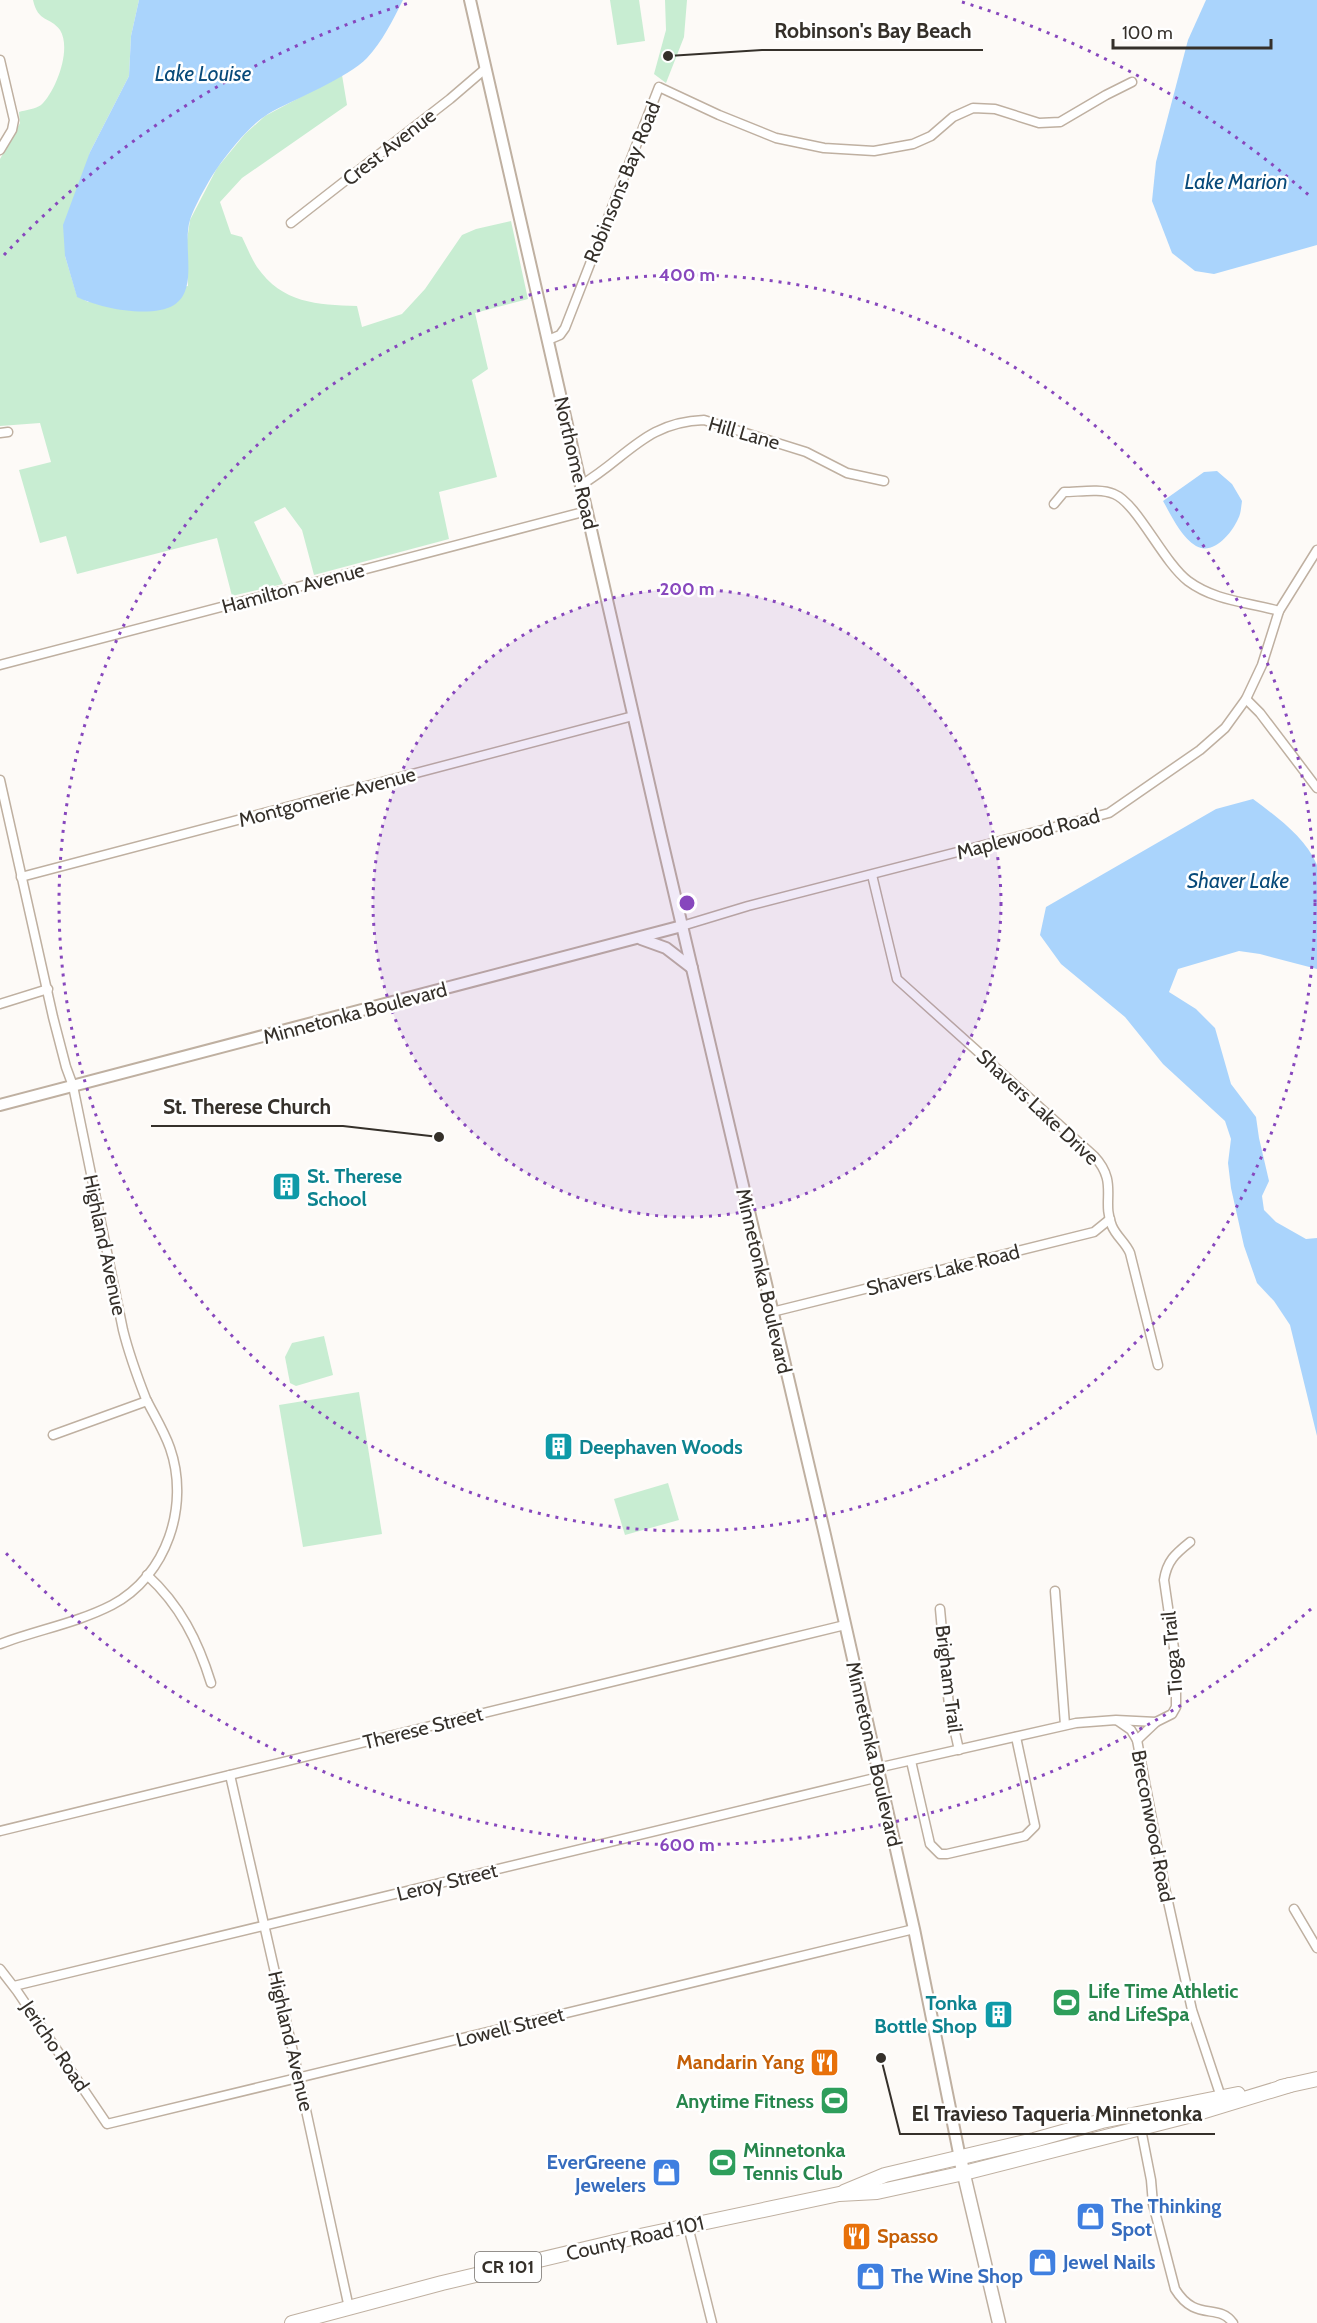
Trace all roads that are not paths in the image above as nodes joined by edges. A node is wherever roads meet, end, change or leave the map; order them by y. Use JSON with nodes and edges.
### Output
{"nodes":[{"id":1,"x":470,"y":0,"type":"edge"},
{"id":2,"x":0,"y":60,"type":"edge"},
{"id":3,"x":485,"y":69,"type":"junction"},
{"id":4,"x":1131,"y":82,"type":"dead end"},
{"id":5,"x":0,"y":150,"type":"edge"},
{"id":6,"x":291,"y":223,"type":"dead end"},
{"id":7,"x":548,"y":340,"type":"junction"},
{"id":8,"x":884,"y":481,"type":"dead end"},
{"id":9,"x":581,"y":485,"type":"junction"},
{"id":10,"x":1054,"y":504,"type":"dead end"},
{"id":11,"x":587,"y":511,"type":"junction"},
{"id":12,"x":1317,"y":550,"type":"edge"},
{"id":13,"x":1279,"y":611,"type":"junction"},
{"id":14,"x":0,"y":664,"type":"edge"},
{"id":15,"x":1246,"y":699,"type":"junction"},
{"id":16,"x":633,"y":716,"type":"junction"},
{"id":17,"x":0,"y":780,"type":"edge"},
{"id":18,"x":1317,"y":788,"type":"edge"},
{"id":19,"x":11,"y":828,"type":"junction"},
{"id":20,"x":0,"y":830,"type":"edge"},
{"id":21,"x":873,"y":875,"type":"junction"},
{"id":22,"x":21,"y":877,"type":"junction"},
{"id":23,"x":682,"y":927,"type":"junction"},
{"id":24,"x":640,"y":939,"type":"junction"},
{"id":25,"x":692,"y":968,"type":"junction"},
{"id":26,"x":48,"y":989,"type":"junction"},
{"id":27,"x":0,"y":1004,"type":"edge"},
{"id":28,"x":73,"y":1086,"type":"junction"},
{"id":29,"x":0,"y":1105,"type":"edge"},
{"id":30,"x":1110,"y":1219,"type":"junction"},
{"id":31,"x":772,"y":1312,"type":"junction"},
{"id":32,"x":1158,"y":1365,"type":"dead end"},
{"id":33,"x":147,"y":1401,"type":"junction"},
{"id":34,"x":53,"y":1435,"type":"dead end"},
{"id":35,"x":1190,"y":1542,"type":"dead end"},
{"id":36,"x":147,"y":1575,"type":"junction"},
{"id":37,"x":1055,"y":1591,"type":"dead end"},
{"id":38,"x":940,"y":1609,"type":"dead end"},
{"id":39,"x":845,"y":1624,"type":"junction"},
{"id":40,"x":0,"y":1644,"type":"edge"},
{"id":41,"x":211,"y":1683,"type":"dead end"},
{"id":42,"x":1116,"y":1720,"type":"junction"},
{"id":43,"x":1156,"y":1722,"type":"junction"},
{"id":44,"x":1065,"y":1725,"type":"junction"},
{"id":45,"x":1016,"y":1737,"type":"junction"},
{"id":46,"x":1137,"y":1740,"type":"junction"},
{"id":47,"x":959,"y":1750,"type":"junction"},
{"id":48,"x":911,"y":1761,"type":"junction"},
{"id":49,"x":878,"y":1773,"type":"junction"},
{"id":50,"x":230,"y":1775,"type":"junction"},
{"id":51,"x":0,"y":1831,"type":"edge"},
{"id":52,"x":1294,"y":1909,"type":"dead end"},
{"id":53,"x":264,"y":1926,"type":"junction"},
{"id":54,"x":914,"y":1929,"type":"junction"},
{"id":55,"x":1317,"y":1948,"type":"edge"},
{"id":56,"x":0,"y":1969,"type":"edge"},
{"id":57,"x":14,"y":1986,"type":"junction"},
{"id":58,"x":299,"y":2078,"type":"junction"},
{"id":59,"x":1317,"y":2079,"type":"edge"},
{"id":60,"x":1222,"y":2102,"type":"junction"},
{"id":61,"x":107,"y":2124,"type":"joint"},
{"id":62,"x":1141,"y":2129,"type":"junction"},
{"id":63,"x":960,"y":2158,"type":"junction"},
{"id":64,"x":964,"y":2174,"type":"junction"},
{"id":65,"x":839,"y":2194,"type":"junction"},
{"id":66,"x":688,"y":2226,"type":"junction"},
{"id":67,"x":349,"y":2308,"type":"junction"},
{"id":68,"x":292,"y":2323,"type":"edge"},
{"id":69,"x":712,"y":2323,"type":"edge"},
{"id":70,"x":999,"y":2323,"type":"edge"},
{"id":71,"x":1233,"y":2323,"type":"edge"}],
"edges":[{"from":1,"to":3,"type":"street","name":"Northome Road"},
{"from":2,"to":5,"type":"street"},
{"from":3,"to":6,"type":"street","name":"Crest Avenue"},
{"from":3,"to":7,"type":"street","name":"Northome Road"},
{"from":4,"to":7,"type":"street","name":"Robinsons Bay Road"},
{"from":7,"to":9,"type":"street","name":"Northome Road"},
{"from":8,"to":9,"type":"street","name":"Hill Lane"},
{"from":9,"to":11,"type":"street","name":"Northome Road"},
{"from":10,"to":13,"type":"street"},
{"from":11,"to":14,"type":"street","name":"Hamilton Avenue"},
{"from":11,"to":16,"type":"street","name":"Northome Road"},
{"from":12,"to":13,"type":"street","name":"Maplewood Road"},
{"from":13,"to":15,"type":"street","name":"Maplewood Road"},
{"from":15,"to":18,"type":"street"},
{"from":15,"to":21,"type":"street","name":"Maplewood Road"},
{"from":16,"to":22,"type":"street","name":"Montgomerie Avenue"},
{"from":16,"to":23,"type":"street","name":"Northome Road"},
{"from":17,"to":19,"type":"street","name":"Highland Avenue"},
{"from":19,"to":20,"type":"street"},
{"from":19,"to":22,"type":"street","name":"Highland Avenue"},
{"from":21,"to":23,"type":"street","name":"Maplewood Road"},
{"from":21,"to":30,"type":"street","name":"Shavers Lake Drive"},
{"from":22,"to":26,"type":"street","name":"Highland Avenue"},
{"from":23,"to":24,"type":"street","name":"Minnetonka Boulevard"},
{"from":23,"to":25,"type":"street","name":"Minnetonka Boulevard"},
{"from":24,"to":25,"type":"street"},
{"from":24,"to":28,"type":"street","name":"Minnetonka Boulevard"},
{"from":25,"to":31,"type":"street","name":"Minnetonka Boulevard"},
{"from":26,"to":27,"type":"street"},
{"from":26,"to":28,"type":"street","name":"Highland Avenue"},
{"from":28,"to":29,"type":"street","name":"Minnetonka Boulevard"},
{"from":28,"to":33,"type":"street","name":"Highland Avenue"},
{"from":30,"to":31,"type":"street","name":"Shavers Lake Road"},
{"from":30,"to":32,"type":"street","name":"Shavers Lake Drive"},
{"from":31,"to":39,"type":"street","name":"Minnetonka Boulevard"},
{"from":33,"to":34,"type":"street"},
{"from":33,"to":36,"type":"street","name":"Highland Avenue"},
{"from":35,"to":43,"type":"street","name":"Tioga Trail"},
{"from":36,"to":40,"type":"street","name":"Highland Avenue"},
{"from":36,"to":41,"type":"street"},
{"from":37,"to":44,"type":"street"},
{"from":38,"to":47,"type":"street","name":"Brigham Trail"},
{"from":39,"to":49,"type":"street","name":"Minnetonka Boulevard"},
{"from":39,"to":50,"type":"street","name":"Therese Street"},
{"from":42,"to":43,"type":"street","name":"Tioga Trail"},
{"from":42,"to":44,"type":"street"},
{"from":42,"to":46,"type":"street","name":"Breconwood Road"},
{"from":43,"to":46,"type":"street"},
{"from":44,"to":45,"type":"street"},
{"from":45,"to":47,"type":"street"},
{"from":45,"to":48,"type":"street"},
{"from":46,"to":60,"type":"street","name":"Breconwood Road"},
{"from":47,"to":48,"type":"street"},
{"from":48,"to":49,"type":"street"},
{"from":49,"to":53,"type":"street","name":"Leroy Street"},
{"from":49,"to":54,"type":"street","name":"Minnetonka Boulevard"},
{"from":50,"to":51,"type":"street","name":"Therese Street"},
{"from":50,"to":53,"type":"street","name":"Highland Avenue"},
{"from":52,"to":55,"type":"street"},
{"from":53,"to":57,"type":"street","name":"Leroy Street"},
{"from":53,"to":58,"type":"street","name":"Highland Avenue"},
{"from":54,"to":58,"type":"street","name":"Lowell Street"},
{"from":54,"to":63,"type":"street","name":"Minnetonka Boulevard"},
{"from":56,"to":57,"type":"street","name":"Jericho Road"},
{"from":57,"to":61,"type":"street","name":"Jericho Road"},
{"from":58,"to":61,"type":"street","name":"Lowell Street"},
{"from":58,"to":67,"type":"street","name":"Highland Avenue"},
{"from":59,"to":60,"type":"main road","name":"County Road 101","number":"CR 101"},
{"from":60,"to":62,"type":"main road","name":"County Road 101","number":"CR 101"},
{"from":60,"to":63,"type":"main road","name":"County Road 101","number":"CR 101"},
{"from":62,"to":64,"type":"main road","name":"County Road 101","number":"CR 101"},
{"from":62,"to":71,"type":"street"},
{"from":63,"to":64,"type":"main road","name":"Minnetonka Boulevard"},
{"from":63,"to":65,"type":"main road","name":"County Road 101","number":"CR 101"},
{"from":64,"to":65,"type":"main road","name":"County Road 101","number":"CR 101"},
{"from":64,"to":70,"type":"main road","name":"Minnetonka Boulevard"},
{"from":65,"to":66,"type":"main road","name":"County Road 101","number":"CR 101"},
{"from":66,"to":67,"type":"main road","name":"County Road 101","number":"CR 101"},
{"from":66,"to":69,"type":"street"},
{"from":67,"to":68,"type":"main road","name":"County Road 101","number":"CR 101"}]}
